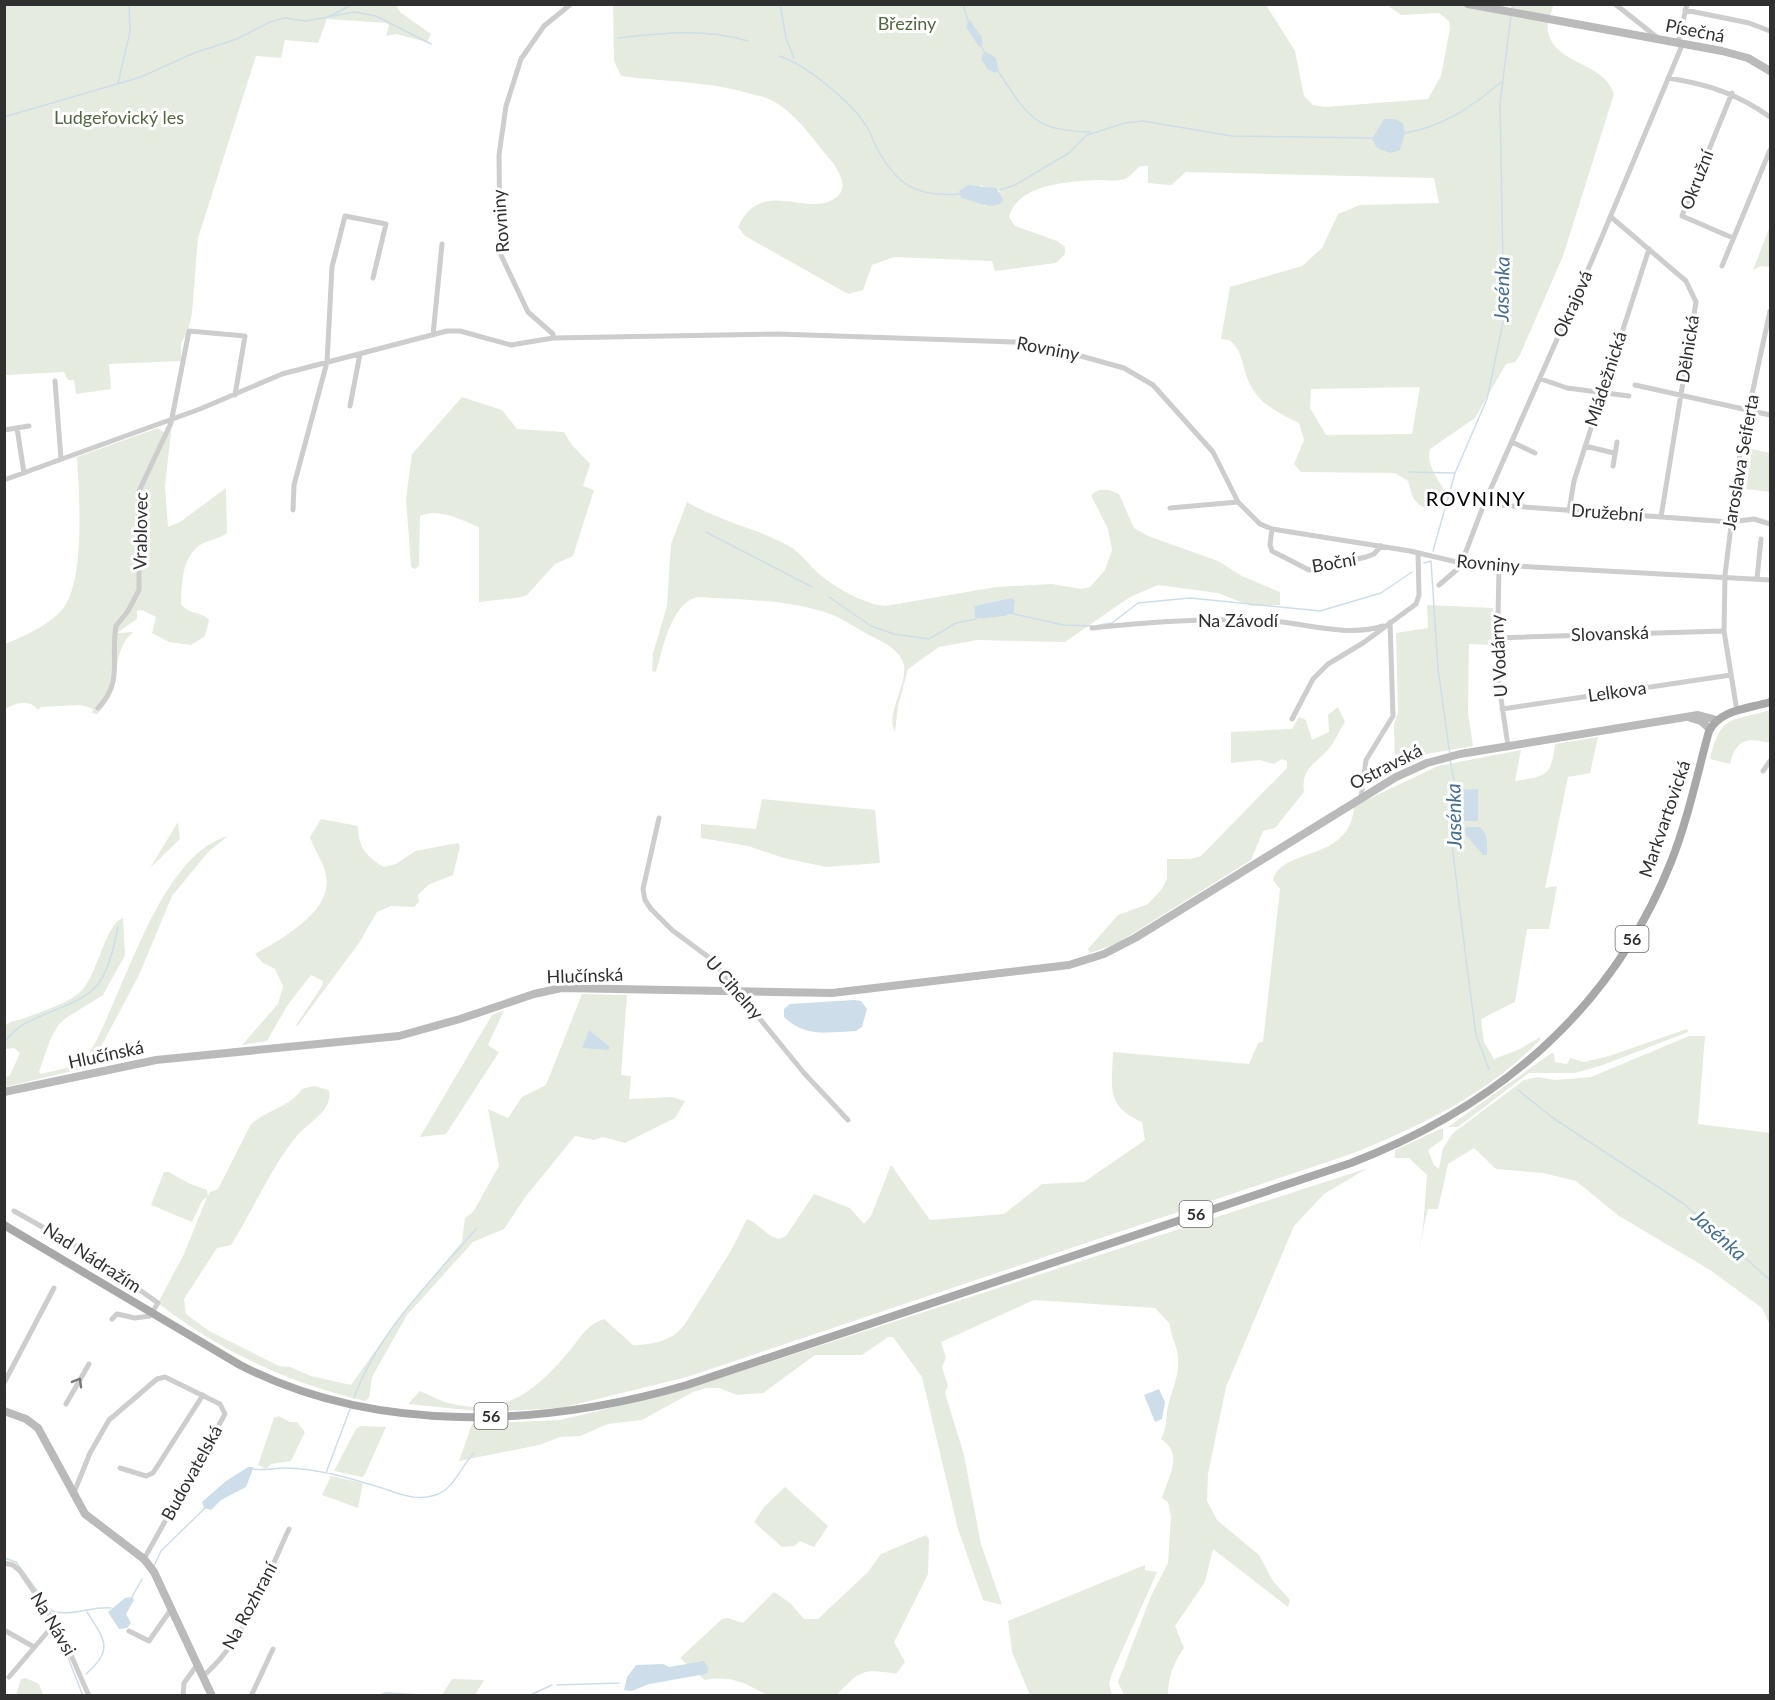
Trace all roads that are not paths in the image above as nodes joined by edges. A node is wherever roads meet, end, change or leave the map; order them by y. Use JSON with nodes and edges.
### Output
{"nodes":[{"id":1,"x":571,"y":4,"type":"edge"},
{"id":2,"x":1468,"y":4,"type":"edge"},
{"id":3,"x":1615,"y":4,"type":"edge"},
{"id":4,"x":1686,"y":7,"type":"edge"},
{"id":5,"x":1770,"y":31,"type":"edge"},
{"id":6,"x":1658,"y":38,"type":"junction"},
{"id":7,"x":1681,"y":43,"type":"junction"},
{"id":8,"x":1770,"y":71,"type":"edge"},
{"id":9,"x":1668,"y":78,"type":"junction"},
{"id":10,"x":1732,"y":93,"type":"junction"},
{"id":11,"x":1770,"y":117,"type":"edge"},
{"id":12,"x":1770,"y":150,"type":"edge"},
{"id":13,"x":1611,"y":217,"type":"junction"},
{"id":14,"x":1733,"y":238,"type":"junction"},
{"id":15,"x":442,"y":244,"type":"dead end"},
{"id":16,"x":1649,"y":249,"type":"junction"},
{"id":17,"x":1722,"y":266,"type":"dead end"},
{"id":18,"x":373,"y":278,"type":"dead end"},
{"id":19,"x":1770,"y":311,"type":"edge"},
{"id":20,"x":433,"y":334,"type":"junction"},
{"id":21,"x":553,"y":338,"type":"junction"},
{"id":22,"x":360,"y":354,"type":"junction"},
{"id":23,"x":327,"y":362,"type":"junction"},
{"id":24,"x":1540,"y":379,"type":"junction"},
{"id":25,"x":56,"y":381,"type":"dead end"},
{"id":26,"x":1635,"y":386,"type":"dead end"},
{"id":27,"x":1601,"y":394,"type":"junction"},
{"id":28,"x":235,"y":395,"type":"junction"},
{"id":29,"x":1681,"y":395,"type":"junction"},
{"id":30,"x":1629,"y":396,"type":"dead end"},
{"id":31,"x":350,"y":406,"type":"dead end"},
{"id":32,"x":1750,"y":410,"type":"junction"},
{"id":33,"x":1770,"y":415,"type":"edge"},
{"id":34,"x":171,"y":419,"type":"junction"},
{"id":35,"x":29,"y":426,"type":"dead end"},
{"id":36,"x":17,"y":428,"type":"junction"},
{"id":37,"x":4,"y":430,"type":"edge"},
{"id":38,"x":1512,"y":442,"type":"junction"},
{"id":39,"x":1617,"y":442,"type":"dead end"},
{"id":40,"x":1585,"y":446,"type":"junction"},
{"id":41,"x":1535,"y":453,"type":"dead end"},
{"id":42,"x":1614,"y":453,"type":"junction"},
{"id":43,"x":61,"y":459,"type":"junction"},
{"id":44,"x":1613,"y":466,"type":"dead end"},
{"id":45,"x":24,"y":473,"type":"junction"},
{"id":46,"x":4,"y":480,"type":"edge"},
{"id":47,"x":1238,"y":502,"type":"junction"},
{"id":48,"x":1484,"y":504,"type":"junction"},
{"id":49,"x":1170,"y":508,"type":"dead end"},
{"id":50,"x":292,"y":510,"type":"dead end"},
{"id":51,"x":1569,"y":510,"type":"junction"},
{"id":52,"x":1661,"y":517,"type":"junction"},
{"id":53,"x":1730,"y":522,"type":"junction"},
{"id":54,"x":1770,"y":525,"type":"edge"},
{"id":55,"x":1272,"y":529,"type":"junction"},
{"id":56,"x":1761,"y":539,"type":"dead end"},
{"id":57,"x":1381,"y":546,"type":"junction"},
{"id":58,"x":1418,"y":553,"type":"junction"},
{"id":59,"x":1461,"y":563,"type":"junction"},
{"id":60,"x":1499,"y":566,"type":"junction"},
{"id":61,"x":1725,"y":578,"type":"junction"},
{"id":62,"x":1757,"y":579,"type":"junction"},
{"id":63,"x":1770,"y":580,"type":"edge"},
{"id":64,"x":1439,"y":585,"type":"dead end"},
{"id":65,"x":1390,"y":622,"type":"junction"},
{"id":66,"x":1383,"y":626,"type":"junction"},
{"id":67,"x":1092,"y":628,"type":"dead end"},
{"id":68,"x":1724,"y":631,"type":"junction"},
{"id":69,"x":1495,"y":638,"type":"junction"},
{"id":70,"x":1731,"y":675,"type":"junction"},
{"id":71,"x":1770,"y":702,"type":"edge"},
{"id":72,"x":1737,"y":707,"type":"junction"},
{"id":73,"x":98,"y":708,"type":"dead end"},
{"id":74,"x":1502,"y":709,"type":"junction"},
{"id":75,"x":1687,"y":718,"type":"junction"},
{"id":76,"x":1293,"y":719,"type":"dead end"},
{"id":77,"x":1717,"y":720,"type":"junction"},
{"id":78,"x":1710,"y":729,"type":"junction"},
{"id":79,"x":1508,"y":746,"type":"junction"},
{"id":80,"x":1770,"y":761,"type":"edge"},
{"id":81,"x":1762,"y":771,"type":"dead end"},
{"id":82,"x":1361,"y":797,"type":"junction"},
{"id":83,"x":659,"y":818,"type":"dead end"},
{"id":84,"x":1135,"y":938,"type":"joint"},
{"id":85,"x":734,"y":992,"type":"junction"},
{"id":86,"x":4,"y":1092,"type":"edge"},
{"id":87,"x":848,"y":1120,"type":"dead end"},
{"id":88,"x":14,"y":1211,"type":"dead end"},
{"id":89,"x":4,"y":1225,"type":"edge"},
{"id":90,"x":54,"y":1288,"type":"dead end"},
{"id":91,"x":152,"y":1314,"type":"junction"},
{"id":92,"x":115,"y":1316,"type":"dead end"},
{"id":93,"x":89,"y":1364,"type":"dead end"},
{"id":94,"x":4,"y":1383,"type":"edge"},
{"id":95,"x":203,"y":1395,"type":"junction"},
{"id":96,"x":67,"y":1402,"type":"dead end"},
{"id":97,"x":4,"y":1411,"type":"edge"},
{"id":98,"x":120,"y":1467,"type":"dead end"},
{"id":99,"x":73,"y":1496,"type":"junction"},
{"id":100,"x":289,"y":1529,"type":"dead end"},
{"id":101,"x":144,"y":1559,"type":"junction"},
{"id":102,"x":4,"y":1563,"type":"edge"},
{"id":103,"x":172,"y":1608,"type":"junction"},
{"id":104,"x":56,"y":1622,"type":"junction"},
{"id":105,"x":4,"y":1630,"type":"edge"},
{"id":106,"x":129,"y":1631,"type":"dead end"},
{"id":107,"x":34,"y":1647,"type":"junction"},
{"id":108,"x":273,"y":1649,"type":"dead end"},
{"id":109,"x":197,"y":1665,"type":"junction"},
{"id":110,"x":9,"y":1677,"type":"dead end"},
{"id":111,"x":202,"y":1677,"type":"junction"},
{"id":112,"x":89,"y":1695,"type":"edge"},
{"id":113,"x":183,"y":1695,"type":"edge"},
{"id":114,"x":212,"y":1695,"type":"edge"},
{"id":115,"x":251,"y":1695,"type":"edge"}],
"edges":[{"from":1,"to":21,"type":"street","name":"Rovniny"},
{"from":2,"to":6,"type":"street","name":"Písečná"},
{"from":3,"to":6,"type":"street"},
{"from":4,"to":5,"type":"street"},
{"from":4,"to":7,"type":"street","name":"Okrajová"},
{"from":6,"to":7,"type":"street","name":"Písečná"},
{"from":7,"to":8,"type":"street","name":"Písečná"},
{"from":7,"to":9,"type":"street","name":"Okrajová"},
{"from":9,"to":10,"type":"street"},
{"from":9,"to":13,"type":"street","name":"Okrajová"},
{"from":10,"to":11,"type":"street"},
{"from":10,"to":14,"type":"street","name":"Okružní"},
{"from":12,"to":14,"type":"street"},
{"from":13,"to":16,"type":"street","name":"Dělnická"},
{"from":13,"to":24,"type":"street","name":"Okrajová"},
{"from":14,"to":17,"type":"street"},
{"from":15,"to":20,"type":"street"},
{"from":16,"to":27,"type":"street","name":"Mládežnická"},
{"from":16,"to":29,"type":"street","name":"Dělnická"},
{"from":18,"to":23,"type":"street"},
{"from":19,"to":32,"type":"street","name":"Jaroslava Seiferta"},
{"from":20,"to":21,"type":"street"},
{"from":20,"to":22,"type":"street"},
{"from":21,"to":47,"type":"street","name":"Rovniny"},
{"from":22,"to":23,"type":"street"},
{"from":22,"to":31,"type":"street"},
{"from":23,"to":28,"type":"street"},
{"from":23,"to":50,"type":"street"},
{"from":24,"to":27,"type":"street"},
{"from":24,"to":38,"type":"street","name":"Okrajová"},
{"from":25,"to":43,"type":"street"},
{"from":26,"to":29,"type":"street"},
{"from":27,"to":30,"type":"street"},
{"from":27,"to":40,"type":"street","name":"Mládežnická"},
{"from":28,"to":34,"type":"street"},
{"from":28,"to":34,"type":"street","name":"Vrablovec"},
{"from":29,"to":32,"type":"street"},
{"from":29,"to":52,"type":"street","name":"Dělnická"},
{"from":32,"to":33,"type":"street"},
{"from":32,"to":53,"type":"street","name":"Jaroslava Seiferta"},
{"from":34,"to":43,"type":"street"},
{"from":34,"to":73,"type":"street","name":"Vrablovec"},
{"from":35,"to":36,"type":"street"},
{"from":36,"to":37,"type":"street"},
{"from":36,"to":45,"type":"street"},
{"from":38,"to":41,"type":"street"},
{"from":38,"to":48,"type":"street","name":"Okrajová"},
{"from":39,"to":42,"type":"street"},
{"from":40,"to":42,"type":"street"},
{"from":40,"to":51,"type":"street","name":"Mládežnická"},
{"from":42,"to":44,"type":"street"},
{"from":43,"to":45,"type":"street"},
{"from":45,"to":46,"type":"street"},
{"from":47,"to":49,"type":"street"},
{"from":47,"to":55,"type":"street","name":"Rovniny"},
{"from":48,"to":51,"type":"street","name":"Družební"},
{"from":48,"to":59,"type":"street","name":"Okrajová"},
{"from":51,"to":52,"type":"street","name":"Družební"},
{"from":52,"to":53,"type":"street","name":"Družební"},
{"from":53,"to":54,"type":"street","name":"Družební"},
{"from":53,"to":61,"type":"street","name":"Jaroslava Seiferta"},
{"from":55,"to":57,"type":"street","name":"Rovniny"},
{"from":55,"to":57,"type":"street","name":"Boční"},
{"from":56,"to":62,"type":"street"},
{"from":57,"to":58,"type":"street","name":"Rovniny"},
{"from":58,"to":59,"type":"street","name":"Rovniny"},
{"from":58,"to":65,"type":"street","name":"Na Závodí"},
{"from":59,"to":60,"type":"street","name":"Rovniny"},
{"from":59,"to":64,"type":"street"},
{"from":60,"to":61,"type":"street","name":"Rovniny"},
{"from":60,"to":69,"type":"street","name":"U Vodárny"},
{"from":61,"to":62,"type":"street","name":"Rovniny"},
{"from":61,"to":68,"type":"street","name":"Jaroslava Seiferta"},
{"from":62,"to":63,"type":"street","name":"Rovniny"},
{"from":65,"to":66,"type":"street","name":"Na Závodí"},
{"from":65,"to":82,"type":"street"},
{"from":66,"to":67,"type":"street","name":"Na Závodí"},
{"from":66,"to":76,"type":"street","name":"Na Závodí"},
{"from":68,"to":69,"type":"street","name":"Slovanská"},
{"from":68,"to":70,"type":"street","name":"Jaroslava Seiferta"},
{"from":69,"to":74,"type":"street","name":"U Vodárny"},
{"from":70,"to":72,"type":"street","name":"Jaroslava Seiferta"},
{"from":70,"to":74,"type":"street","name":"Lelkova"},
{"from":71,"to":72,"type":"main road","number":"56"},
{"from":72,"to":77,"type":"main road","name":"Markvartovická","number":"56"},
{"from":74,"to":79,"type":"street","name":"U Vodárny"},
{"from":75,"to":77,"type":"street","name":"Ostravská"},
{"from":75,"to":78,"type":"street"},
{"from":75,"to":79,"type":"street","name":"Ostravská"},
{"from":77,"to":78,"type":"main road","name":"Markvartovická","number":"56"},
{"from":78,"to":91,"type":"main road","name":"Markvartovická","number":"56"},
{"from":79,"to":82,"type":"street","name":"Ostravská"},
{"from":80,"to":81,"type":"street"},
{"from":82,"to":84,"type":"street","name":"Ostravská"},
{"from":83,"to":85,"type":"street","name":"U Cihelny"},
{"from":84,"to":85,"type":"street","name":"Hlučínská"},
{"from":85,"to":86,"type":"street","name":"Hlučínská"},
{"from":85,"to":87,"type":"street","name":"U Cihelny"},
{"from":88,"to":91,"type":"street","name":"Nad Nádražím"},
{"from":89,"to":91,"type":"main road","number":"56"},
{"from":90,"to":94,"type":"street"},
{"from":91,"to":92,"type":"street"},
{"from":96,"to":93,"type":"street","one_way":true},
{"from":95,"to":98,"type":"street","name":"Budovatelská"},
{"from":95,"to":99,"type":"street","name":"Budovatelská"},
{"from":95,"to":101,"type":"street","name":"Budovatelská"},
{"from":97,"to":99,"type":"street"},
{"from":99,"to":101,"type":"street"},
{"from":100,"to":111,"type":"street","name":"Na Rozhraní"},
{"from":101,"to":103,"type":"street"},
{"from":102,"to":104,"type":"street","name":"Na Návsi"},
{"from":103,"to":106,"type":"street"},
{"from":103,"to":109,"type":"street"},
{"from":104,"to":107,"type":"street"},
{"from":104,"to":112,"type":"street","name":"Na Návsi"},
{"from":105,"to":107,"type":"street"},
{"from":107,"to":110,"type":"street"},
{"from":108,"to":115,"type":"street"},
{"from":109,"to":111,"type":"street"},
{"from":109,"to":113,"type":"street"},
{"from":111,"to":114,"type":"street"}]}
